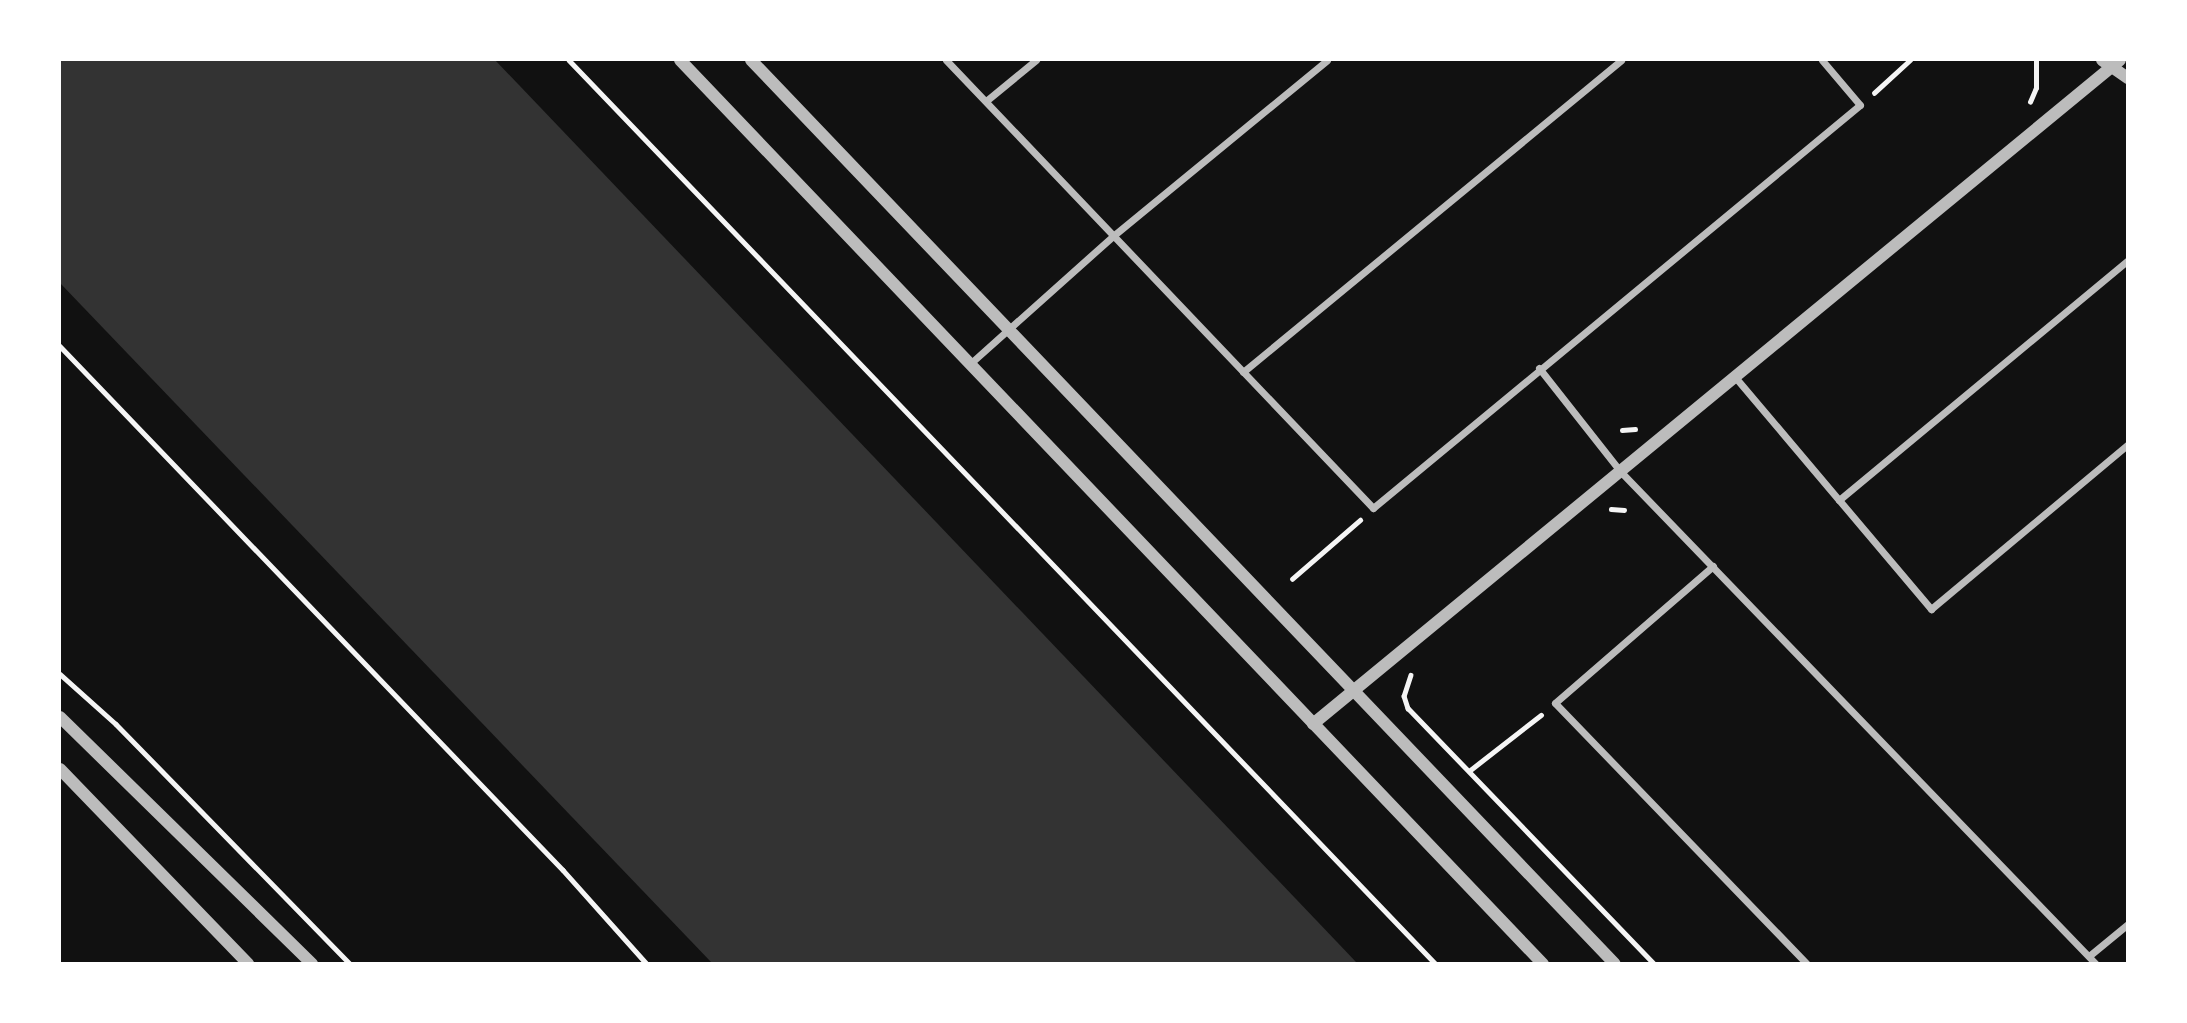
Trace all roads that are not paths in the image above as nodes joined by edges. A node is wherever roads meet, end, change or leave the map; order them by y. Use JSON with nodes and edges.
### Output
{"nodes":[{"id":1,"x":680,"y":60,"type":"edge"},
{"id":2,"x":751,"y":60,"type":"edge"},
{"id":3,"x":946,"y":60,"type":"edge"},
{"id":4,"x":1036,"y":60,"type":"edge"},
{"id":5,"x":1327,"y":60,"type":"edge"},
{"id":6,"x":1621,"y":60,"type":"edge"},
{"id":7,"x":1822,"y":60,"type":"edge"},
{"id":8,"x":2111,"y":62,"type":"edge"},
{"id":9,"x":2127,"y":78,"type":"edge"},
{"id":10,"x":986,"y":101,"type":"junction"},
{"id":11,"x":1114,"y":236,"type":"junction"},
{"id":12,"x":2127,"y":260,"type":"edge"},
{"id":13,"x":1010,"y":327,"type":"junction"},
{"id":14,"x":972,"y":362,"type":"junction"},
{"id":15,"x":1539,"y":368,"type":"junction"},
{"id":16,"x":1244,"y":372,"type":"junction"},
{"id":17,"x":1735,"y":377,"type":"junction"},
{"id":18,"x":2127,"y":444,"type":"edge"},
{"id":19,"x":1620,"y":471,"type":"junction"},
{"id":20,"x":1839,"y":500,"type":"junction"},
{"id":21,"x":1713,"y":566,"type":"junction"},
{"id":22,"x":1355,"y":690,"type":"junction"},
{"id":23,"x":60,"y":718,"type":"edge"},
{"id":24,"x":1313,"y":724,"type":"junction"},
{"id":25,"x":60,"y":769,"type":"edge"},
{"id":26,"x":2127,"y":923,"type":"edge"},
{"id":27,"x":2089,"y":956,"type":"junction"},
{"id":28,"x":248,"y":964,"type":"edge"},
{"id":29,"x":312,"y":964,"type":"edge"},
{"id":30,"x":1543,"y":964,"type":"edge"},
{"id":31,"x":1615,"y":964,"type":"edge"},
{"id":32,"x":1807,"y":964,"type":"edge"},
{"id":33,"x":2096,"y":964,"type":"edge"}],
"edges":[{"from":1,"to":14,"type":"street"},
{"from":2,"to":13,"type":"street"},
{"from":3,"to":10,"type":"street"},
{"from":4,"to":10,"type":"street"},
{"from":5,"to":11,"type":"street"},
{"from":6,"to":16,"type":"street"},
{"from":7,"to":15,"type":"street"},
{"from":8,"to":9,"type":"street"},
{"from":8,"to":17,"type":"street"},
{"from":10,"to":11,"type":"street"},
{"from":11,"to":13,"type":"street"},
{"from":11,"to":16,"type":"street"},
{"from":12,"to":20,"type":"street"},
{"from":13,"to":14,"type":"street"},
{"from":13,"to":22,"type":"street"},
{"from":14,"to":24,"type":"street"},
{"from":15,"to":16,"type":"street"},
{"from":15,"to":19,"type":"street"},
{"from":17,"to":19,"type":"street"},
{"from":17,"to":20,"type":"street"},
{"from":18,"to":20,"type":"street"},
{"from":19,"to":21,"type":"street"},
{"from":19,"to":22,"type":"street"},
{"from":21,"to":27,"type":"street"},
{"from":21,"to":32,"type":"street"},
{"from":22,"to":24,"type":"street"},
{"from":22,"to":31,"type":"street"},
{"from":23,"to":29,"type":"street"},
{"from":24,"to":30,"type":"street"},
{"from":25,"to":28,"type":"street"},
{"from":26,"to":27,"type":"street"},
{"from":27,"to":33,"type":"street"}]}
